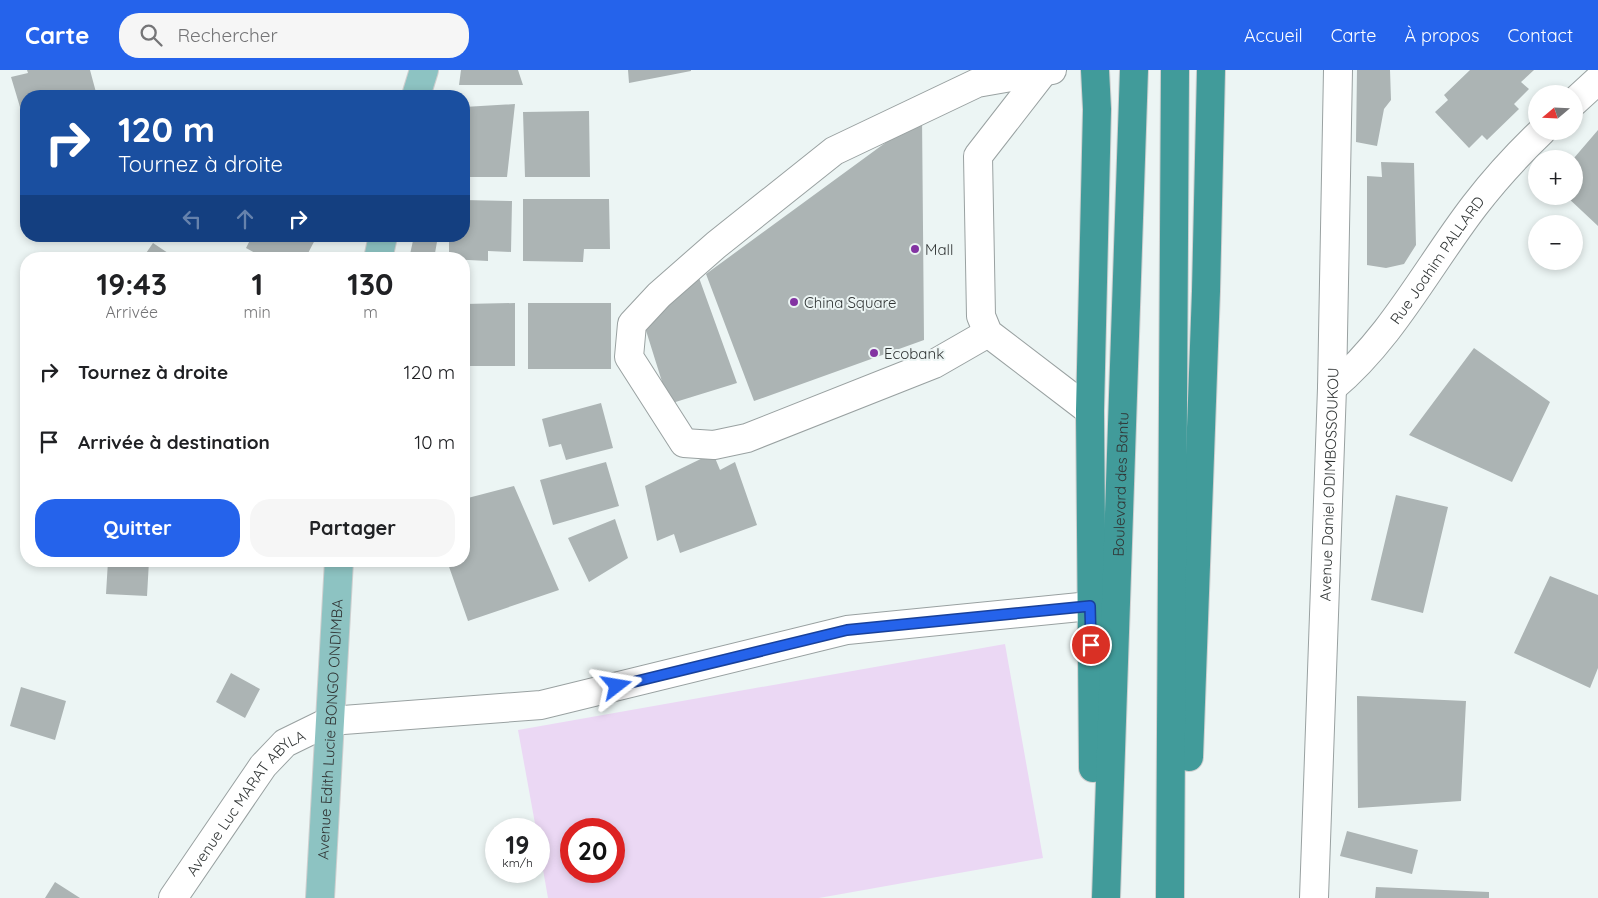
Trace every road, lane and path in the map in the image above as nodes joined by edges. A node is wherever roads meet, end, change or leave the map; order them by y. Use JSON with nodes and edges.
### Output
{"nodes":[{"id":1,"x":424,"y":70,"type":"edge"},
{"id":2,"x":1095,"y":70,"type":"edge"},
{"id":3,"x":1134,"y":70,"type":"edge"},
{"id":4,"x":1175,"y":70,"type":"edge"},
{"id":5,"x":1211,"y":70,"type":"edge"},
{"id":6,"x":1338,"y":70,"type":"edge"},
{"id":7,"x":1048,"y":71,"type":"edge"},
{"id":8,"x":1598,"y":80,"type":"edge"},
{"id":9,"x":418,"y":90,"type":"edge"},
{"id":10,"x":1583,"y":94,"type":"edge"},
{"id":11,"x":1533,"y":140,"type":"edge"},
{"id":12,"x":988,"y":333,"type":"junction"},
{"id":13,"x":1332,"y":388,"type":"junction"},
{"id":14,"x":1090,"y":411,"type":"junction"},
{"id":15,"x":339,"y":567,"type":"edge"},
{"id":16,"x":1090,"y":606,"type":"junction"},
{"id":17,"x":330,"y":721,"type":"junction"},
{"id":18,"x":1106,"y":896,"type":"edge"},
{"id":19,"x":1170,"y":896,"type":"edge"},
{"id":20,"x":173,"y":898,"type":"edge"},
{"id":21,"x":320,"y":898,"type":"edge"},
{"id":22,"x":1314,"y":898,"type":"edge"}],
"edges":[{"from":1,"to":9,"type":"main road"},
{"from":2,"to":14,"type":"highway"},
{"from":3,"to":18,"type":"highway","name":"Boulevard des Bantu"},
{"from":4,"to":19,"type":"highway"},
{"from":5,"to":19,"type":"highway"},
{"from":6,"to":13,"type":"street","name":"Avenue Daniel ODIMBOSSOUKOU"},
{"from":7,"to":12,"type":"street"},
{"from":7,"to":12,"type":"street"},
{"from":8,"to":10,"type":"street"},
{"from":11,"to":13,"type":"street","name":"Rue Joahim PALLARD"},
{"from":12,"to":14,"type":"street"},
{"from":13,"to":22,"type":"street","name":"Avenue Daniel ODIMBOSSOUKOU"},
{"from":14,"to":16,"type":"highway"},
{"from":15,"to":17,"type":"main road","name":"Avenue Edith Lucie BONGO ONDIMBA"},
{"from":16,"to":17,"type":"street"},
{"from":16,"to":18,"type":"highway"},
{"from":17,"to":20,"type":"street","name":"Avenue Luc MARAT ABYLA"},
{"from":17,"to":21,"type":"main road","name":"Avenue Edith Lucie BONGO ONDIMBA"}]}
